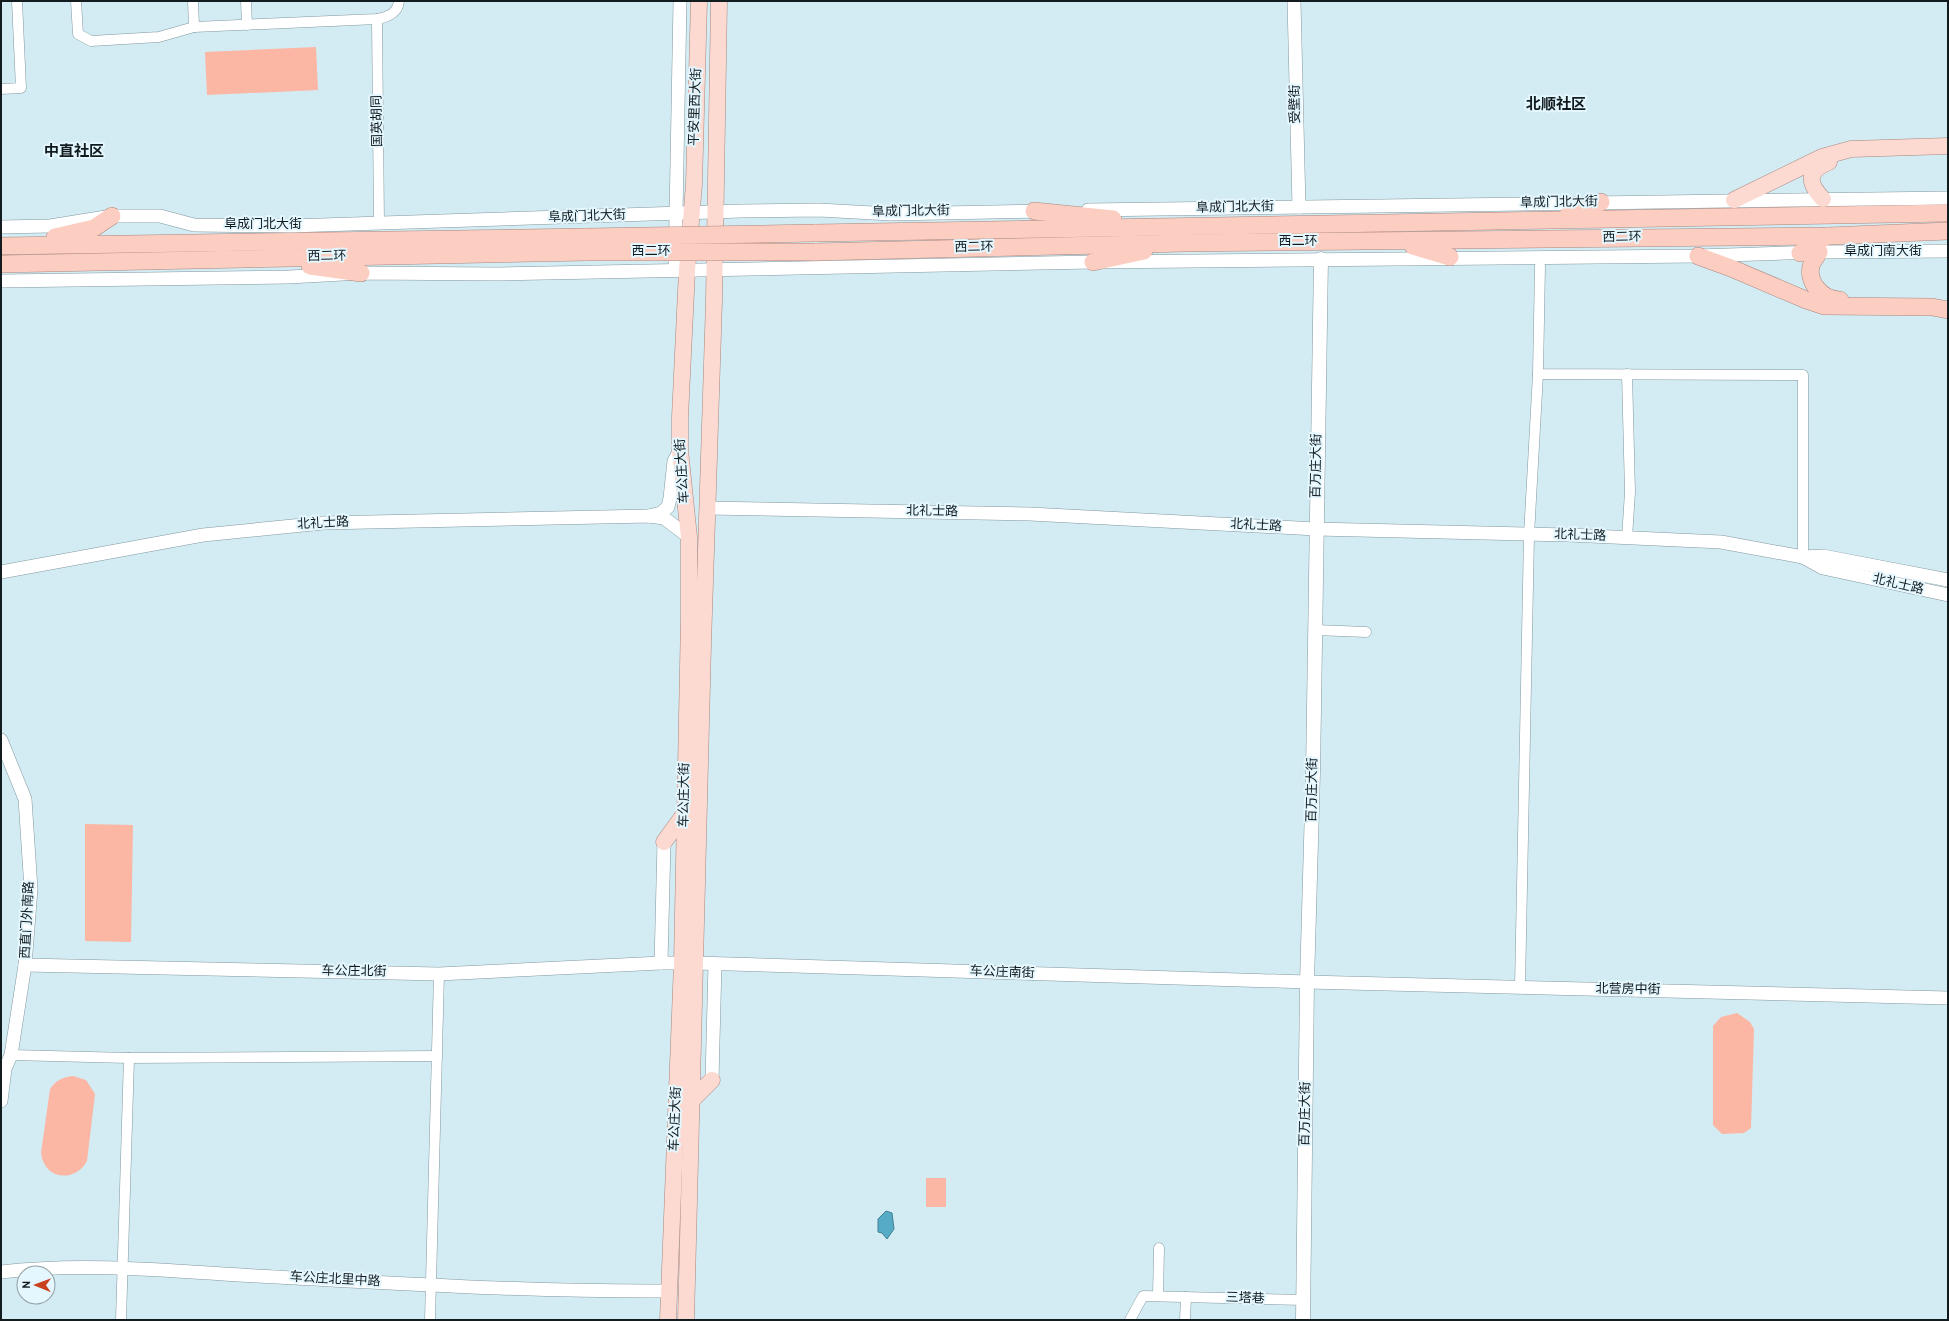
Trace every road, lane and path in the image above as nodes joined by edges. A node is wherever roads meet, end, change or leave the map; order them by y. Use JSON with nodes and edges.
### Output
{"nodes":[{"id":1,"x":17,"y":1,"type":"edge"},
{"id":2,"x":76,"y":1,"type":"edge"},
{"id":3,"x":193,"y":1,"type":"edge"},
{"id":4,"x":246,"y":1,"type":"edge"},
{"id":5,"x":400,"y":1,"type":"edge"},
{"id":6,"x":680,"y":1,"type":"edge"},
{"id":7,"x":698,"y":1,"type":"edge"},
{"id":8,"x":719,"y":1,"type":"edge"},
{"id":9,"x":1294,"y":1,"type":"edge"},
{"id":10,"x":377,"y":19,"type":"junction"},
{"id":11,"x":247,"y":25,"type":"junction"},
{"id":12,"x":194,"y":27,"type":"junction"},
{"id":13,"x":1,"y":89,"type":"edge"},
{"id":14,"x":1948,"y":146,"type":"edge"},
{"id":15,"x":1948,"y":152,"type":"edge"},
{"id":16,"x":1948,"y":198,"type":"edge"},
{"id":17,"x":1823,"y":199,"type":"junction"},
{"id":18,"x":1734,"y":200,"type":"junction"},
{"id":19,"x":1601,"y":202,"type":"junction"},
{"id":20,"x":1299,"y":207,"type":"junction"},
{"id":21,"x":1034,"y":211,"type":"junction"},
{"id":22,"x":715,"y":212,"type":"junction"},
{"id":23,"x":684,"y":213,"type":"junction"},
{"id":24,"x":1948,"y":213,"type":"edge"},
{"id":25,"x":112,"y":216,"type":"junction"},
{"id":26,"x":1559,"y":219,"type":"junction"},
{"id":27,"x":379,"y":224,"type":"junction"},
{"id":28,"x":1,"y":227,"type":"edge"},
{"id":29,"x":1948,"y":231,"type":"edge"},
{"id":30,"x":1185,"y":235,"type":"junction"},
{"id":31,"x":1828,"y":236,"type":"junction"},
{"id":32,"x":1398,"y":241,"type":"junction"},
{"id":33,"x":586,"y":244,"type":"junction"},
{"id":34,"x":1,"y":246,"type":"edge"},
{"id":35,"x":18,"y":246,"type":"junction"},
{"id":36,"x":1948,"y":251,"type":"edge"},
{"id":37,"x":1819,"y":252,"type":"junction"},
{"id":38,"x":1800,"y":253,"type":"junction"},
{"id":39,"x":1698,"y":256,"type":"junction"},
{"id":40,"x":1450,"y":257,"type":"junction"},
{"id":41,"x":259,"y":259,"type":"junction"},
{"id":42,"x":1321,"y":259,"type":"junction"},
{"id":43,"x":1093,"y":262,"type":"junction"},
{"id":44,"x":1,"y":264,"type":"edge"},
{"id":45,"x":1540,"y":266,"type":"dead end"},
{"id":46,"x":681,"y":270,"type":"junction"},
{"id":47,"x":714,"y":270,"type":"junction"},
{"id":48,"x":362,"y":273,"type":"junction"},
{"id":49,"x":1,"y":281,"type":"edge"},
{"id":50,"x":1948,"y":301,"type":"edge"},
{"id":51,"x":1948,"y":310,"type":"edge"},
{"id":52,"x":1538,"y":374,"type":"junction"},
{"id":53,"x":1628,"y":374,"type":"junction"},
{"id":54,"x":680,"y":450,"type":"junction"},
{"id":55,"x":707,"y":508,"type":"junction"},
{"id":56,"x":649,"y":516,"type":"junction"},
{"id":57,"x":1316,"y":529,"type":"junction"},
{"id":58,"x":1529,"y":535,"type":"junction"},
{"id":59,"x":689,"y":537,"type":"junction"},
{"id":60,"x":1627,"y":538,"type":"junction"},
{"id":61,"x":1804,"y":557,"type":"junction"},
{"id":62,"x":1,"y":572,"type":"edge"},
{"id":63,"x":1948,"y":580,"type":"edge"},
{"id":64,"x":1948,"y":595,"type":"edge"},
{"id":65,"x":1315,"y":630,"type":"junction"},
{"id":66,"x":1366,"y":632,"type":"dead end"},
{"id":67,"x":1,"y":740,"type":"edge"},
{"id":68,"x":685,"y":814,"type":"junction"},
{"id":69,"x":664,"y":842,"type":"joint"},
{"id":70,"x":661,"y":963,"type":"junction"},
{"id":71,"x":689,"y":963,"type":"junction"},
{"id":72,"x":715,"y":964,"type":"junction"},
{"id":73,"x":25,"y":965,"type":"junction"},
{"id":74,"x":439,"y":974,"type":"junction"},
{"id":75,"x":1307,"y":982,"type":"junction"},
{"id":76,"x":1520,"y":987,"type":"junction"},
{"id":77,"x":1948,"y":998,"type":"edge"},
{"id":78,"x":11,"y":1056,"type":"junction"},
{"id":79,"x":437,"y":1056,"type":"junction"},
{"id":80,"x":129,"y":1058,"type":"junction"},
{"id":81,"x":3,"y":1069,"type":"edge"},
{"id":82,"x":712,"y":1080,"type":"joint"},
{"id":83,"x":692,"y":1100,"type":"junction"},
{"id":84,"x":1,"y":1102,"type":"edge"},
{"id":85,"x":1159,"y":1248,"type":"dead end"},
{"id":86,"x":122,"y":1268,"type":"junction"},
{"id":87,"x":1,"y":1272,"type":"edge"},
{"id":88,"x":432,"y":1285,"type":"junction"},
{"id":89,"x":669,"y":1291,"type":"junction"},
{"id":90,"x":1158,"y":1296,"type":"junction"},
{"id":91,"x":1186,"y":1297,"type":"junction"},
{"id":92,"x":1304,"y":1300,"type":"junction"},
{"id":93,"x":121,"y":1320,"type":"edge"},
{"id":94,"x":430,"y":1320,"type":"edge"},
{"id":95,"x":668,"y":1320,"type":"edge"},
{"id":96,"x":686,"y":1320,"type":"edge"},
{"id":97,"x":1130,"y":1320,"type":"edge"},
{"id":98,"x":1185,"y":1320,"type":"edge"},
{"id":99,"x":1303,"y":1320,"type":"edge"}],
"edges":[{"from":1,"to":13,"type":"street"},
{"from":2,"to":12,"type":"street"},
{"from":3,"to":12,"type":"street"},
{"from":4,"to":11,"type":"street"},
{"from":5,"to":10,"type":"street"},
{"from":6,"to":23,"type":"street"},
{"from":7,"to":23,"type":"main road","name":"平安里西大街"},
{"from":8,"to":22,"type":"main road","name":"平安里西大街"},
{"from":9,"to":20,"type":"street","name":"受壁街"},
{"from":10,"to":11,"type":"street"},
{"from":10,"to":27,"type":"street","name":"国英胡同"},
{"from":11,"to":12,"type":"street"},
{"from":14,"to":18,"type":"main road"},
{"from":15,"to":17,"type":"main road"},
{"from":16,"to":17,"type":"street"},
{"from":17,"to":18,"type":"street","name":"阜成门北大街"},
{"from":18,"to":19,"type":"street","name":"阜成门北大街"},
{"from":19,"to":20,"type":"street","name":"阜成门北大街"},
{"from":19,"to":26,"type":"highway"},
{"from":20,"to":21,"type":"street","name":"阜成门北大街"},
{"from":21,"to":22,"type":"street","name":"阜成门北大街"},
{"from":21,"to":30,"type":"highway"},
{"from":22,"to":23,"type":"street","name":"阜成门北大街"},
{"from":22,"to":47,"type":"main road","name":"平安里西大街"},
{"from":23,"to":27,"type":"street","name":"阜成门北大街"},
{"from":23,"to":46,"type":"main road","name":"平安里西大街"},
{"from":24,"to":26,"type":"highway","name":"西二环"},
{"from":25,"to":27,"type":"street","name":"阜成门北大街"},
{"from":25,"to":28,"type":"street","name":"阜成门北大街"},
{"from":25,"to":35,"type":"highway"},
{"from":26,"to":30,"type":"highway","name":"西二环"},
{"from":29,"to":31,"type":"highway","name":"西二环"},
{"from":30,"to":32,"type":"highway","name":"西二环"},
{"from":30,"to":33,"type":"highway","name":"西二环","bridge":true},
{"from":30,"to":33,"type":"highway","name":"西二环","bridge":true},
{"from":30,"to":43,"type":"highway"},
{"from":31,"to":32,"type":"highway","name":"西二环"},
{"from":31,"to":38,"type":"highway"},
{"from":32,"to":40,"type":"highway"},
{"from":33,"to":35,"type":"highway","name":"西二环"},
{"from":33,"to":41,"type":"highway","name":"西二环"},
{"from":34,"to":35,"type":"highway","name":"西二环"},
{"from":36,"to":37,"type":"street","name":"阜成门南大街"},
{"from":37,"to":38,"type":"street"},
{"from":37,"to":50,"type":"highway"},
{"from":38,"to":39,"type":"street"},
{"from":39,"to":40,"type":"street"},
{"from":39,"to":51,"type":"highway"},
{"from":40,"to":42,"type":"street"},
{"from":41,"to":44,"type":"highway","name":"西二环"},
{"from":41,"to":48,"type":"highway"},
{"from":42,"to":43,"type":"street"},
{"from":42,"to":57,"type":"main road","name":"百万庄大街"},
{"from":43,"to":47,"type":"street"},
{"from":45,"to":52,"type":"street"},
{"from":46,"to":47,"type":"street"},
{"from":46,"to":48,"type":"street"},
{"from":46,"to":54,"type":"main road","name":"车公庄大街"},
{"from":47,"to":55,"type":"main road","name":"车公庄大街"},
{"from":48,"to":49,"type":"street"},
{"from":52,"to":53,"type":"street"},
{"from":52,"to":58,"type":"street"},
{"from":53,"to":60,"type":"street"},
{"from":53,"to":61,"type":"street"},
{"from":54,"to":56,"type":"street","name":"北礼士路"},
{"from":54,"to":59,"type":"main road","name":"车公庄大街"},
{"from":55,"to":57,"type":"street","name":"北礼士路"},
{"from":55,"to":71,"type":"main road","name":"车公庄大街"},
{"from":56,"to":59,"type":"street","name":"北礼士路"},
{"from":56,"to":62,"type":"street","name":"北礼士路"},
{"from":57,"to":58,"type":"street","name":"北礼士路"},
{"from":57,"to":65,"type":"main road","name":"百万庄大街"},
{"from":58,"to":60,"type":"street","name":"北礼士路"},
{"from":58,"to":76,"type":"street"},
{"from":59,"to":68,"type":"main road","name":"车公庄大街"},
{"from":60,"to":61,"type":"street","name":"北礼士路"},
{"from":61,"to":63,"type":"street","name":"北礼士路"},
{"from":61,"to":64,"type":"street","name":"北礼士路"},
{"from":65,"to":66,"type":"street"},
{"from":65,"to":75,"type":"main road","name":"百万庄大街"},
{"from":67,"to":73,"type":"street","name":"西直门外南路"},
{"from":68,"to":69,"type":"main road"},
{"from":68,"to":71,"type":"main road","name":"车公庄大街"},
{"from":69,"to":70,"type":"street"},
{"from":70,"to":71,"type":"street","name":"车公庄北街"},
{"from":70,"to":74,"type":"street","name":"车公庄北街"},
{"from":71,"to":72,"type":"street","name":"车公庄南街"},
{"from":71,"to":83,"type":"main road","name":"车公庄大街"},
{"from":71,"to":89,"type":"main road","name":"车公庄大街"},
{"from":72,"to":75,"type":"street","name":"车公庄南街"},
{"from":72,"to":82,"type":"street"},
{"from":73,"to":74,"type":"street","name":"车公庄北街"},
{"from":73,"to":78,"type":"street","name":"西直门外南路"},
{"from":74,"to":79,"type":"street"},
{"from":75,"to":76,"type":"street","name":"北营房中街"},
{"from":75,"to":92,"type":"main road","name":"百万庄大街"},
{"from":76,"to":77,"type":"street","name":"北营房中街"},
{"from":78,"to":80,"type":"street"},
{"from":78,"to":81,"type":"street","name":"西直门外南路"},
{"from":79,"to":80,"type":"street"},
{"from":79,"to":88,"type":"street"},
{"from":80,"to":86,"type":"street"},
{"from":81,"to":84,"type":"street","name":"西直门外南路"},
{"from":82,"to":83,"type":"main road"},
{"from":83,"to":96,"type":"main road","name":"车公庄大街"},
{"from":85,"to":90,"type":"street"},
{"from":86,"to":87,"type":"street","name":"车公庄北里中路"},
{"from":86,"to":88,"type":"street","name":"车公庄北里中路"},
{"from":86,"to":93,"type":"street"},
{"from":88,"to":89,"type":"street","name":"车公庄北里中路"},
{"from":88,"to":94,"type":"street"},
{"from":89,"to":95,"type":"main road","name":"车公庄大街"},
{"from":90,"to":91,"type":"street","name":"三塔巷"},
{"from":90,"to":97,"type":"street","name":"三塔巷"},
{"from":91,"to":92,"type":"street","name":"三塔巷"},
{"from":91,"to":98,"type":"street"},
{"from":92,"to":99,"type":"main road","name":"百万庄大街"}]}
